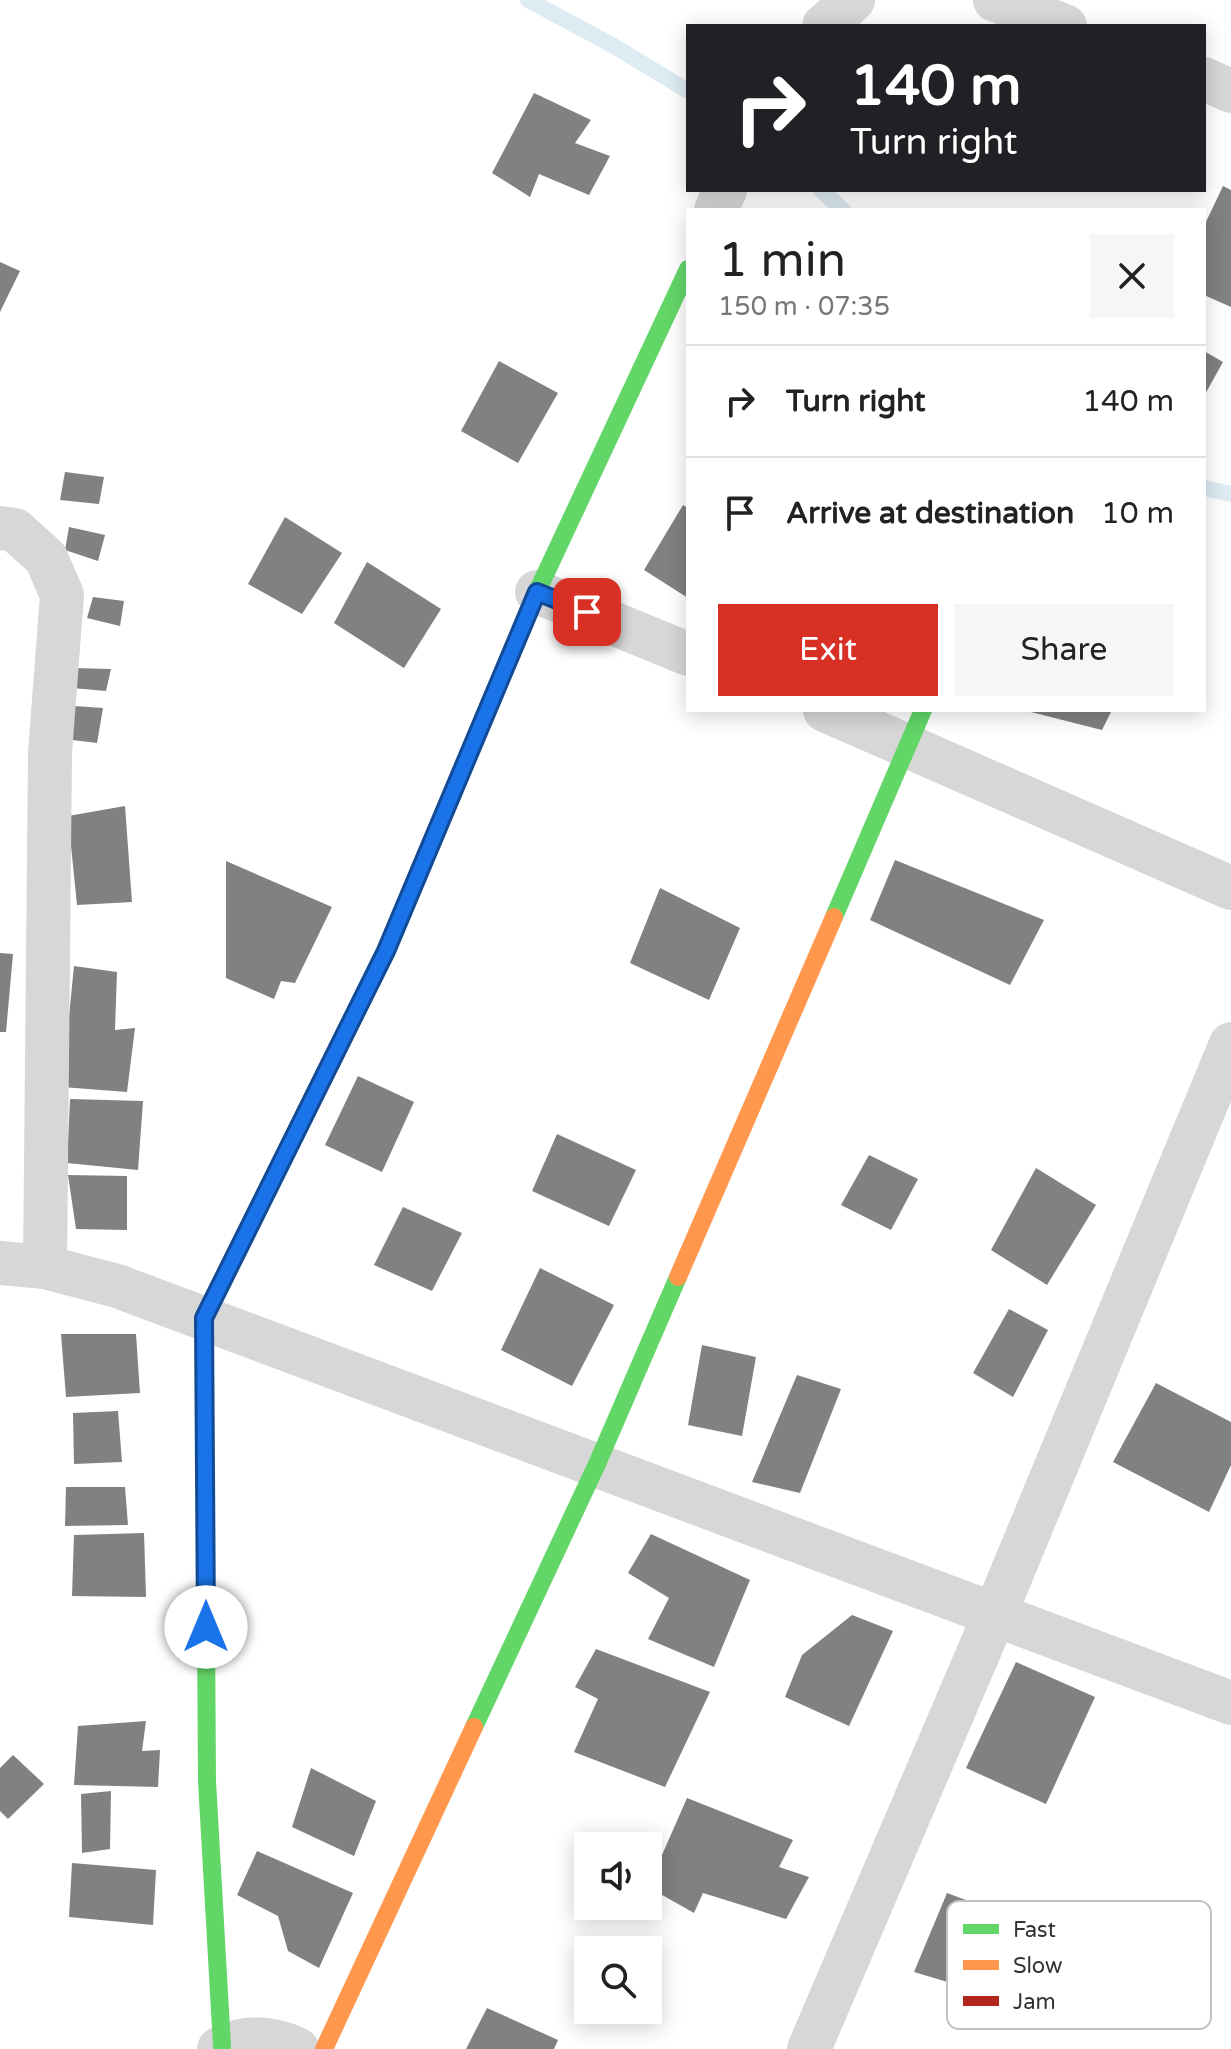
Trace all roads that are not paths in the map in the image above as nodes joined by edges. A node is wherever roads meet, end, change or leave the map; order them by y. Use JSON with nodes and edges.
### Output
{"nodes":[{"id":1,"x":853,"y":0,"type":"edge"},
{"id":2,"x":995,"y":0,"type":"edge"},
{"id":3,"x":826,"y":24,"type":"edge"},
{"id":4,"x":1060,"y":24,"type":"edge"},
{"id":5,"x":1206,"y":80,"type":"edge"},
{"id":6,"x":1231,"y":91,"type":"edge"},
{"id":7,"x":686,"y":273,"type":"edge"},
{"id":8,"x":0,"y":528,"type":"edge"},
{"id":9,"x":537,"y":592,"type":"junction"},
{"id":10,"x":686,"y":653,"type":"edge"},
{"id":11,"x":836,"y":712,"type":"edge"},
{"id":12,"x":916,"y":727,"type":"edge"},
{"id":13,"x":1231,"y":888,"type":"edge"},
{"id":14,"x":1231,"y":1044,"type":"edge"},
{"id":15,"x":0,"y":1263,"type":"edge"},
{"id":16,"x":45,"y":1267,"type":"junction"},
{"id":17,"x":204,"y":1318,"type":"junction"},
{"id":18,"x":597,"y":1464,"type":"junction"},
{"id":19,"x":995,"y":1614,"type":"junction"},
{"id":20,"x":1231,"y":1703,"type":"edge"},
{"id":21,"x":220,"y":2048,"type":"edge"},
{"id":22,"x":297,"y":2049,"type":"edge"},
{"id":23,"x":324,"y":2049,"type":"edge"},
{"id":24,"x":809,"y":2049,"type":"edge"}],
"edges":[{"from":1,"to":3,"type":"street"},
{"from":2,"to":4,"type":"street"},
{"from":5,"to":6,"type":"street"},
{"from":7,"to":9,"type":"street"},
{"from":8,"to":16,"type":"street"},
{"from":9,"to":10,"type":"street"},
{"from":9,"to":17,"type":"street"},
{"from":11,"to":12,"type":"street"},
{"from":12,"to":13,"type":"street"},
{"from":12,"to":18,"type":"street"},
{"from":14,"to":19,"type":"street"},
{"from":15,"to":16,"type":"street"},
{"from":16,"to":17,"type":"street"},
{"from":17,"to":18,"type":"street"},
{"from":17,"to":21,"type":"street"},
{"from":18,"to":19,"type":"street"},
{"from":18,"to":23,"type":"street"},
{"from":19,"to":20,"type":"street"},
{"from":19,"to":24,"type":"street"},
{"from":21,"to":22,"type":"street"}]}
